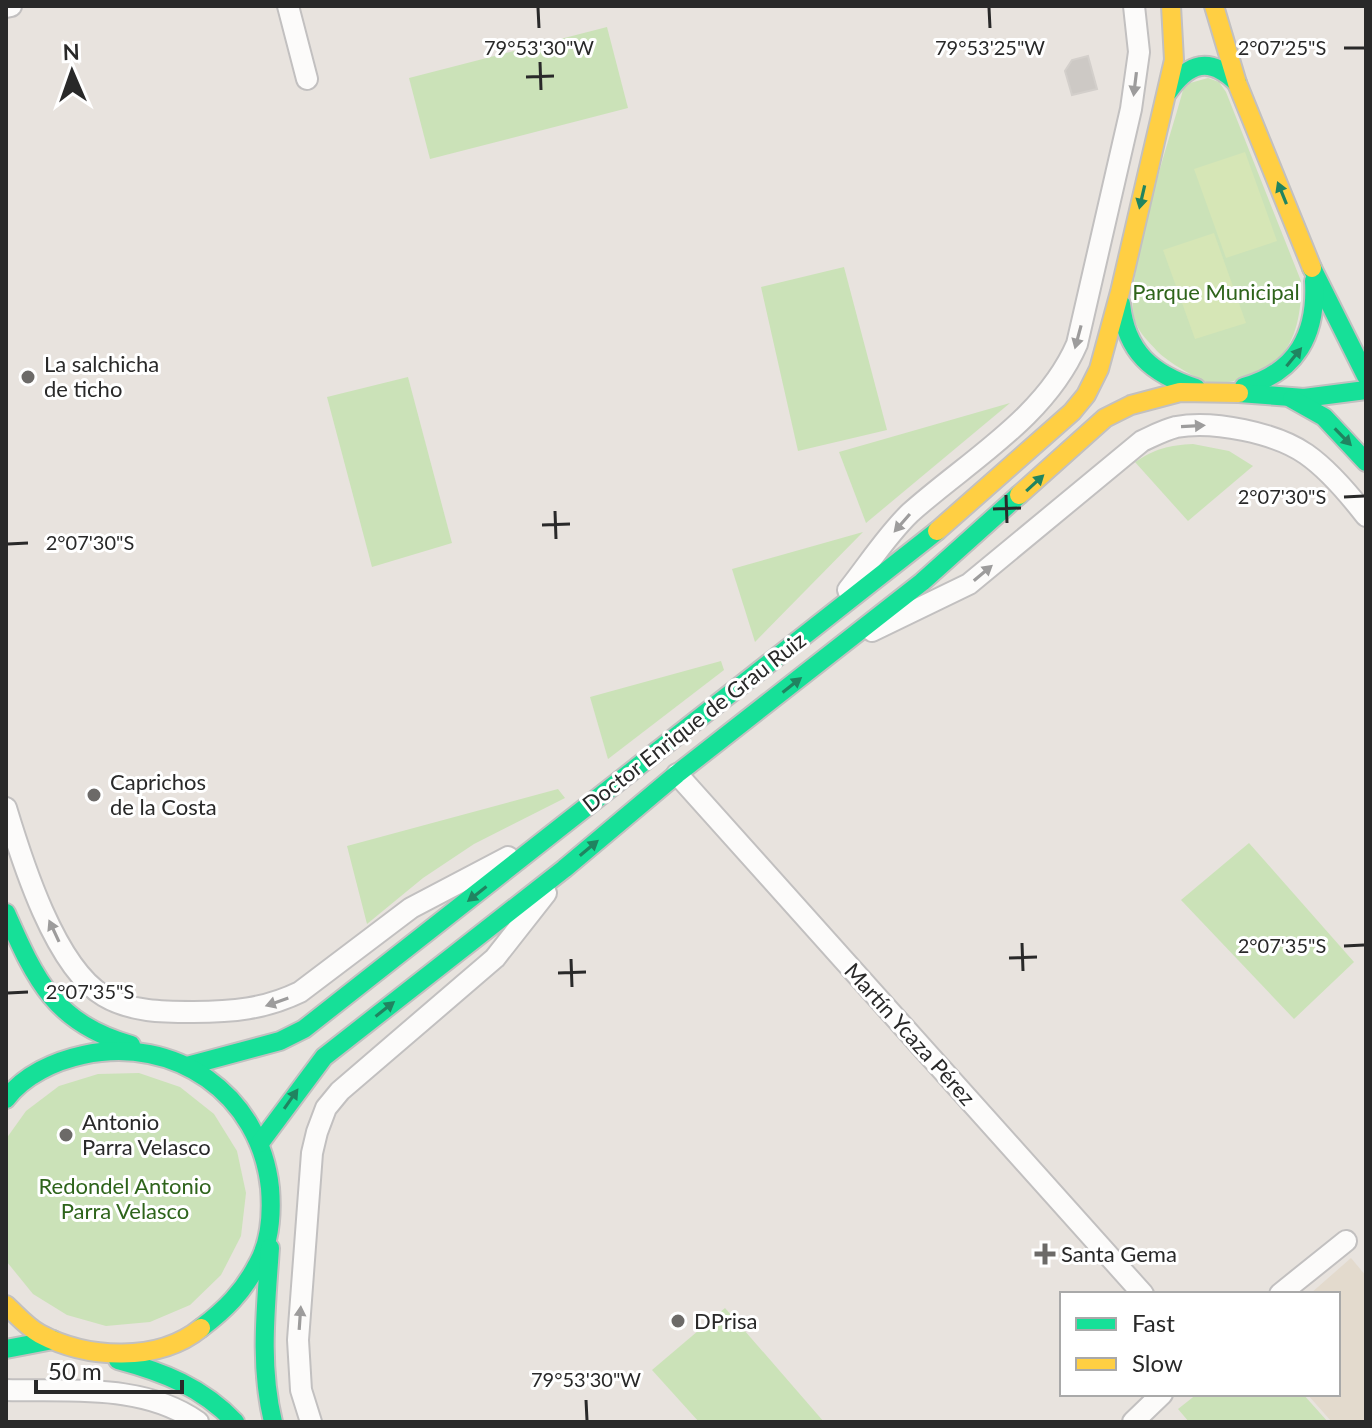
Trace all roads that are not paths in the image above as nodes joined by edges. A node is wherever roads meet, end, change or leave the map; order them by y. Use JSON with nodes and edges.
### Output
{"nodes":[{"id":1,"x":288,"y":6,"type":"edge"},
{"id":2,"x":1134,"y":6,"type":"edge"},
{"id":3,"x":1171,"y":6,"type":"edge"},
{"id":4,"x":1214,"y":6,"type":"edge"},
{"id":5,"x":307,"y":79,"type":"dead end"},
{"id":6,"x":1237,"y":83,"type":"junction"},
{"id":7,"x":1167,"y":94,"type":"junction"},
{"id":8,"x":1311,"y":265,"type":"junction"},
{"id":9,"x":1120,"y":292,"type":"junction"},
{"id":10,"x":1333,"y":313,"type":"junction"},
{"id":11,"x":1366,"y":339,"type":"edge"},
{"id":12,"x":1366,"y":376,"type":"edge"},
{"id":13,"x":1199,"y":389,"type":"junction"},
{"id":14,"x":1227,"y":390,"type":"junction"},
{"id":15,"x":1366,"y":390,"type":"edge"},
{"id":16,"x":1267,"y":394,"type":"junction"},
{"id":17,"x":1366,"y":462,"type":"edge"},
{"id":18,"x":1366,"y":516,"type":"edge"},
{"id":19,"x":829,"y":614,"type":"junction"},
{"id":20,"x":840,"y":647,"type":"junction"},
{"id":21,"x":677,"y":774,"type":"junction"},
{"id":22,"x":6,"y":808,"type":"edge"},
{"id":23,"x":557,"y":831,"type":"junction"},
{"id":24,"x":564,"y":869,"type":"junction"},
{"id":25,"x":6,"y":913,"type":"edge"},
{"id":26,"x":162,"y":1055,"type":"junction"},
{"id":27,"x":187,"y":1066,"type":"junction"},
{"id":28,"x":6,"y":1099,"type":"edge"},
{"id":29,"x":260,"y":1143,"type":"junction"},
{"id":30,"x":272,"y":1213,"type":"junction"},
{"id":31,"x":1346,"y":1241,"type":"dead end"},
{"id":32,"x":1141,"y":1292,"type":"edge"},
{"id":33,"x":1282,"y":1292,"type":"edge"},
{"id":34,"x":6,"y":1305,"type":"edge"},
{"id":35,"x":53,"y":1340,"type":"junction"},
{"id":36,"x":6,"y":1349,"type":"edge"},
{"id":37,"x":87,"y":1351,"type":"junction"},
{"id":38,"x":6,"y":1390,"type":"edge"},
{"id":39,"x":1160,"y":1396,"type":"edge"},
{"id":40,"x":198,"y":1422,"type":"edge"},
{"id":41,"x":235,"y":1422,"type":"edge"},
{"id":42,"x":273,"y":1422,"type":"edge"},
{"id":43,"x":311,"y":1422,"type":"edge"},
{"id":44,"x":1133,"y":1422,"type":"edge"}],
"edges":[{"from":1,"to":5,"type":"street"},
{"from":2,"to":19,"type":"street","one_way":true},
{"from":3,"to":7,"type":"street","name":"Doctor Enrique de Grau Ruiz"},
{"from":4,"to":6,"type":"street"},
{"from":6,"to":7,"type":"street"},
{"from":8,"to":6,"type":"street","one_way":true},
{"from":7,"to":9,"type":"street","name":"Doctor Enrique de Grau Ruiz","one_way":true},
{"from":8,"to":10,"type":"street"},
{"from":14,"to":8,"type":"street","one_way":true},
{"from":9,"to":13,"type":"street"},
{"from":9,"to":19,"type":"street","name":"Doctor Enrique de Grau Ruiz"},
{"from":10,"to":11,"type":"street"},
{"from":10,"to":12,"type":"street"},
{"from":13,"to":14,"type":"street","name":"Doctor Enrique de Grau Ruiz"},
{"from":20,"to":13,"type":"street","name":"Doctor Enrique de Grau Ruiz","one_way":true},
{"from":14,"to":16,"type":"street","name":"Doctor Enrique de Grau Ruiz"},
{"from":15,"to":16,"type":"street","name":"Doctor Enrique de Grau Ruiz"},
{"from":16,"to":17,"type":"street","one_way":true},
{"from":20,"to":18,"type":"street","name":"Doctor Enrique de Grau Ruiz","one_way":true},
{"from":19,"to":23,"type":"street","name":"Doctor Enrique de Grau Ruiz"},
{"from":21,"to":20,"type":"street","name":"Doctor Enrique de Grau Ruiz","one_way":true},
{"from":24,"to":21,"type":"street","name":"Doctor Enrique de Grau Ruiz","one_way":true},
{"from":21,"to":32,"type":"street","name":"Martín Ycaza Pérez"},
{"from":23,"to":22,"type":"street","one_way":true},
{"from":23,"to":27,"type":"street","name":"Doctor Enrique de Grau Ruiz","one_way":true},
{"from":29,"to":24,"type":"street","name":"Doctor Enrique de Grau Ruiz","one_way":true},
{"from":43,"to":24,"type":"street","one_way":true},
{"from":25,"to":26,"type":"street"},
{"from":26,"to":27,"type":"street"},
{"from":26,"to":28,"type":"street"},
{"from":27,"to":29,"type":"street"},
{"from":29,"to":30,"type":"street"},
{"from":30,"to":37,"type":"street"},
{"from":30,"to":42,"type":"street"},
{"from":31,"to":33,"type":"street"},
{"from":34,"to":35,"type":"street"},
{"from":35,"to":36,"type":"street"},
{"from":35,"to":37,"type":"street"},
{"from":37,"to":41,"type":"street"},
{"from":38,"to":40,"type":"street"},
{"from":39,"to":44,"type":"street"}]}
